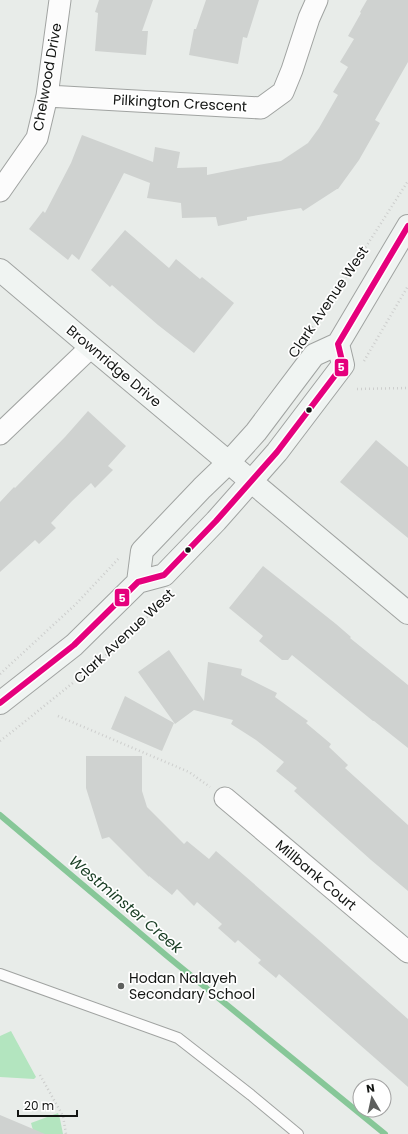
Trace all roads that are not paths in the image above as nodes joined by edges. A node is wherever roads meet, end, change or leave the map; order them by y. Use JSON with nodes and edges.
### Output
{"nodes":[{"id":1,"x":60,"y":0,"type":"edge"},
{"id":2,"x":317,"y":0,"type":"edge"},
{"id":3,"x":47,"y":96,"type":"junction"},
{"id":4,"x":0,"y":191,"type":"edge"},
{"id":5,"x":408,"y":226,"type":"edge"},
{"id":6,"x":0,"y":270,"type":"edge"},
{"id":7,"x":338,"y":344,"type":"junction"},
{"id":8,"x":91,"y":347,"type":"junction"},
{"id":9,"x":0,"y":434,"type":"edge"},
{"id":10,"x":228,"y":462,"type":"junction"},
{"id":11,"x":251,"y":482,"type":"junction"},
{"id":12,"x":138,"y":582,"type":"junction"},
{"id":13,"x":408,"y":612,"type":"edge"},
{"id":14,"x":0,"y":703,"type":"edge"},
{"id":15,"x":225,"y":798,"type":"road end"},
{"id":16,"x":408,"y":952,"type":"edge"},
{"id":17,"x":0,"y":974,"type":"edge"},
{"id":18,"x":298,"y":1134,"type":"edge"}],
"edges":[{"from":1,"to":3,"type":"street","name":"Chelwood Drive"},
{"from":2,"to":3,"type":"street","name":"Pilkington Crescent"},
{"from":3,"to":4,"type":"street","name":"Chelwood Drive"},
{"from":5,"to":7,"type":"street","name":"Clark Avenue West"},
{"from":6,"to":8,"type":"street","name":"Brownridge Drive"},
{"from":7,"to":10,"type":"street","name":"Clark Avenue West"},
{"from":7,"to":11,"type":"street","name":"Clark Avenue West"},
{"from":8,"to":9,"type":"street"},
{"from":8,"to":10,"type":"street","name":"Brownridge Drive"},
{"from":10,"to":11,"type":"street","name":"Brownridge Drive"},
{"from":10,"to":12,"type":"street","name":"Clark Avenue West"},
{"from":11,"to":12,"type":"street","name":"Clark Avenue West"},
{"from":11,"to":13,"type":"street","name":"Brownridge Drive"},
{"from":12,"to":14,"type":"street","name":"Clark Avenue West"},
{"from":15,"to":16,"type":"street","name":"Millbank Court"},
{"from":17,"to":18,"type":"lane"}]}
